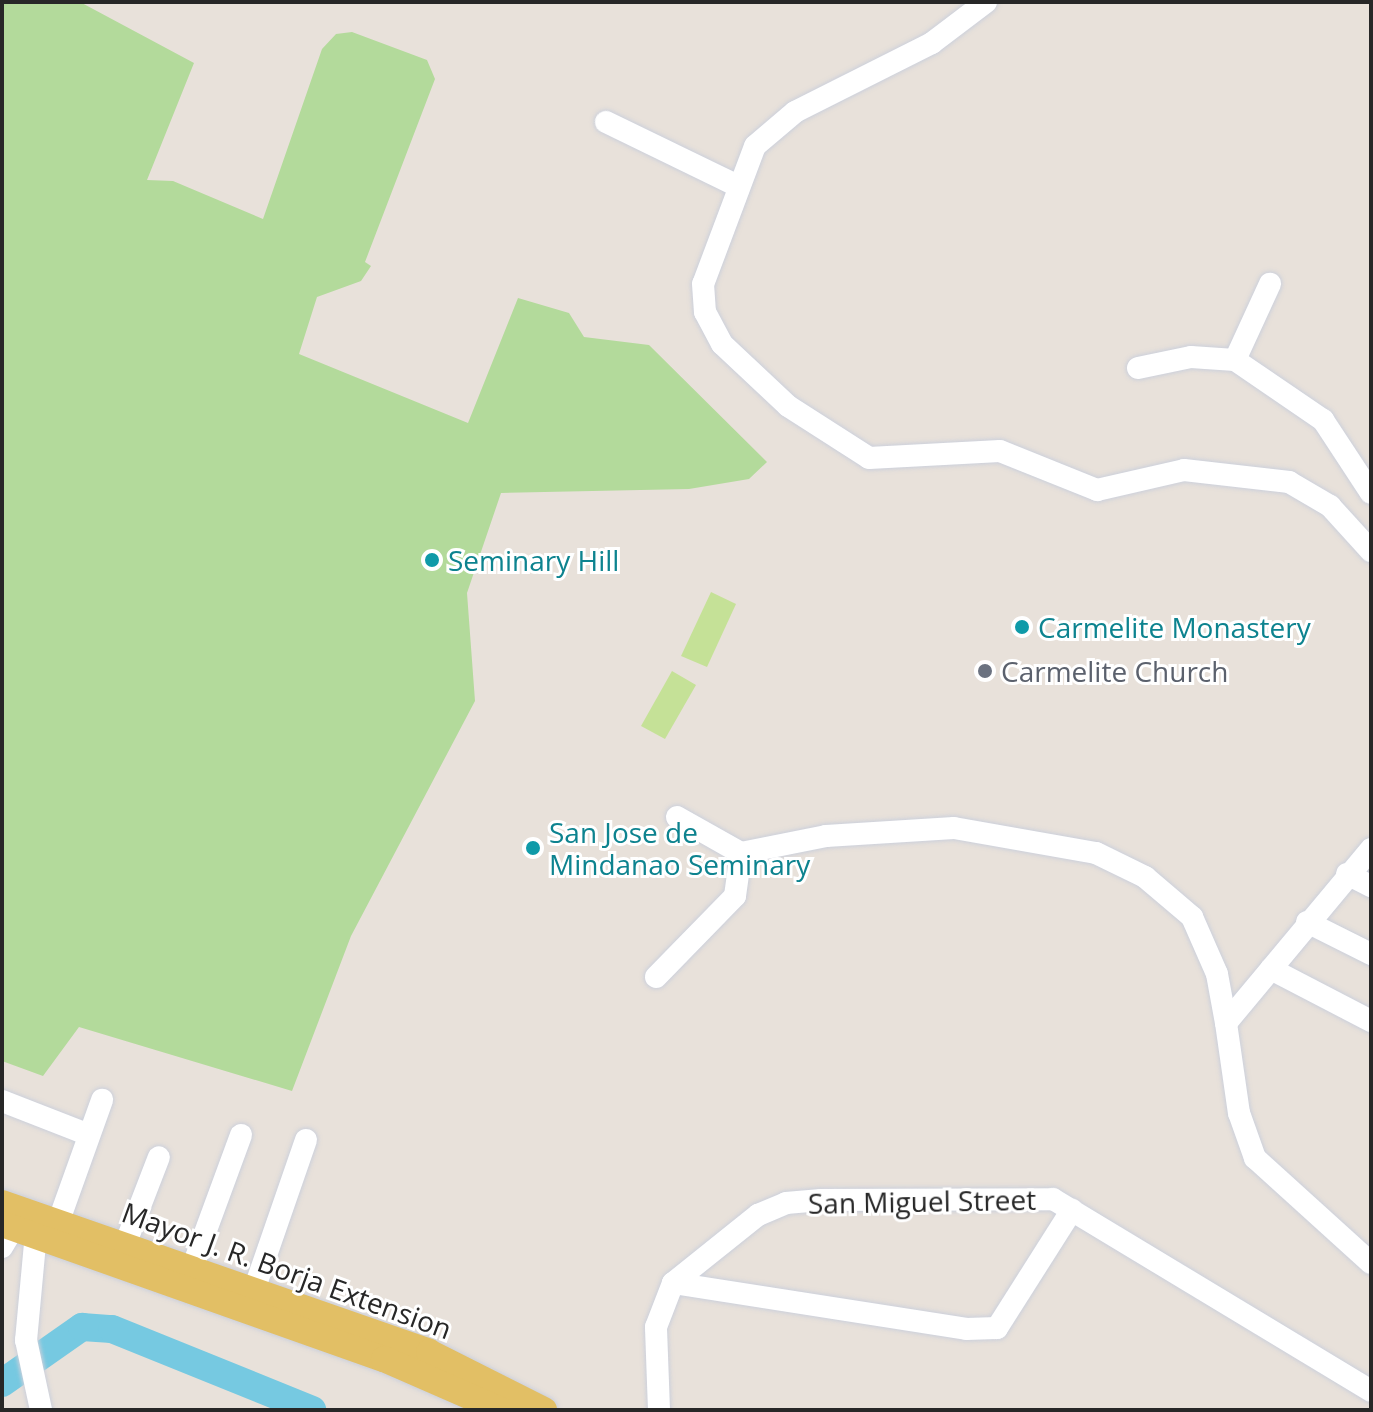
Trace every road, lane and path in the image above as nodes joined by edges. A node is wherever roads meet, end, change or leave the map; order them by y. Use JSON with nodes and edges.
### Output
{"nodes":[{"id":1,"x":986,"y":2,"type":"edge"},
{"id":2,"x":606,"y":122,"type":"dead end"},
{"id":3,"x":738,"y":186,"type":"junction"},
{"id":4,"x":1270,"y":284,"type":"dead end"},
{"id":5,"x":1235,"y":360,"type":"junction"},
{"id":6,"x":1138,"y":368,"type":"dead end"},
{"id":7,"x":1371,"y":493,"type":"edge"},
{"id":8,"x":1371,"y":551,"type":"edge"},
{"id":9,"x":677,"y":817,"type":"dead end"},
{"id":10,"x":1371,"y":849,"type":"edge"},
{"id":11,"x":741,"y":853,"type":"junction"},
{"id":12,"x":1347,"y":874,"type":"junction"},
{"id":13,"x":1371,"y":886,"type":"edge"},
{"id":14,"x":1307,"y":922,"type":"junction"},
{"id":15,"x":1371,"y":954,"type":"edge"},
{"id":16,"x":1271,"y":969,"type":"junction"},
{"id":17,"x":656,"y":977,"type":"dead end"},
{"id":18,"x":1371,"y":1021,"type":"edge"},
{"id":19,"x":1226,"y":1023,"type":"junction"},
{"id":20,"x":102,"y":1100,"type":"dead end"},
{"id":21,"x":2,"y":1101,"type":"edge"},
{"id":22,"x":89,"y":1135,"type":"junction"},
{"id":23,"x":241,"y":1135,"type":"dead end"},
{"id":24,"x":306,"y":1140,"type":"dead end"},
{"id":25,"x":159,"y":1157,"type":"dead end"},
{"id":26,"x":1072,"y":1210,"type":"junction"},
{"id":27,"x":22,"y":1224,"type":"edge"},
{"id":28,"x":125,"y":1245,"type":"junction"},
{"id":29,"x":1371,"y":1263,"type":"edge"},
{"id":30,"x":191,"y":1271,"type":"junction"},
{"id":31,"x":673,"y":1283,"type":"junction"},
{"id":32,"x":253,"y":1293,"type":"junction"},
{"id":33,"x":283,"y":1313,"type":"junction"},
{"id":34,"x":1371,"y":1391,"type":"edge"},
{"id":35,"x":506,"y":1404,"type":"edge"},
{"id":36,"x":41,"y":1410,"type":"edge"},
{"id":37,"x":544,"y":1410,"type":"edge"},
{"id":38,"x":659,"y":1410,"type":"edge"}],
"edges":[{"from":1,"to":3,"type":"street"},
{"from":2,"to":3,"type":"street"},
{"from":3,"to":8,"type":"street"},
{"from":4,"to":5,"type":"street"},
{"from":5,"to":6,"type":"street"},
{"from":5,"to":7,"type":"street"},
{"from":9,"to":11,"type":"street"},
{"from":10,"to":12,"type":"street"},
{"from":11,"to":17,"type":"street"},
{"from":11,"to":19,"type":"street"},
{"from":12,"to":13,"type":"street"},
{"from":12,"to":14,"type":"street"},
{"from":14,"to":15,"type":"street"},
{"from":14,"to":16,"type":"street"},
{"from":16,"to":18,"type":"street"},
{"from":16,"to":19,"type":"street"},
{"from":19,"to":29,"type":"street"},
{"from":20,"to":22,"type":"street"},
{"from":21,"to":22,"type":"street"},
{"from":22,"to":27,"type":"street"},
{"from":23,"to":30,"type":"street"},
{"from":24,"to":32,"type":"street"},
{"from":25,"to":28,"type":"street"},
{"from":26,"to":31,"type":"street","name":"San Miguel Street"},
{"from":26,"to":31,"type":"street"},
{"from":26,"to":34,"type":"street","name":"San Miguel Street"},
{"from":27,"to":28,"type":"main road","name":"Mayor J. R. Borja Extension"},
{"from":27,"to":33,"type":"main road","name":"Mayor J. R. Borja Extension"},
{"from":27,"to":36,"type":"street"},
{"from":28,"to":30,"type":"main road","name":"Mayor J. R. Borja Extension"},
{"from":30,"to":32,"type":"main road","name":"Mayor J. R. Borja Extension"},
{"from":31,"to":38,"type":"street"},
{"from":32,"to":33,"type":"main road","name":"Mayor J. R. Borja Extension"},
{"from":33,"to":35,"type":"main road","name":"Mayor J. R. Borja Extension"},
{"from":35,"to":37,"type":"main road","name":"Mayor J. R. Borja Extension"}]}
